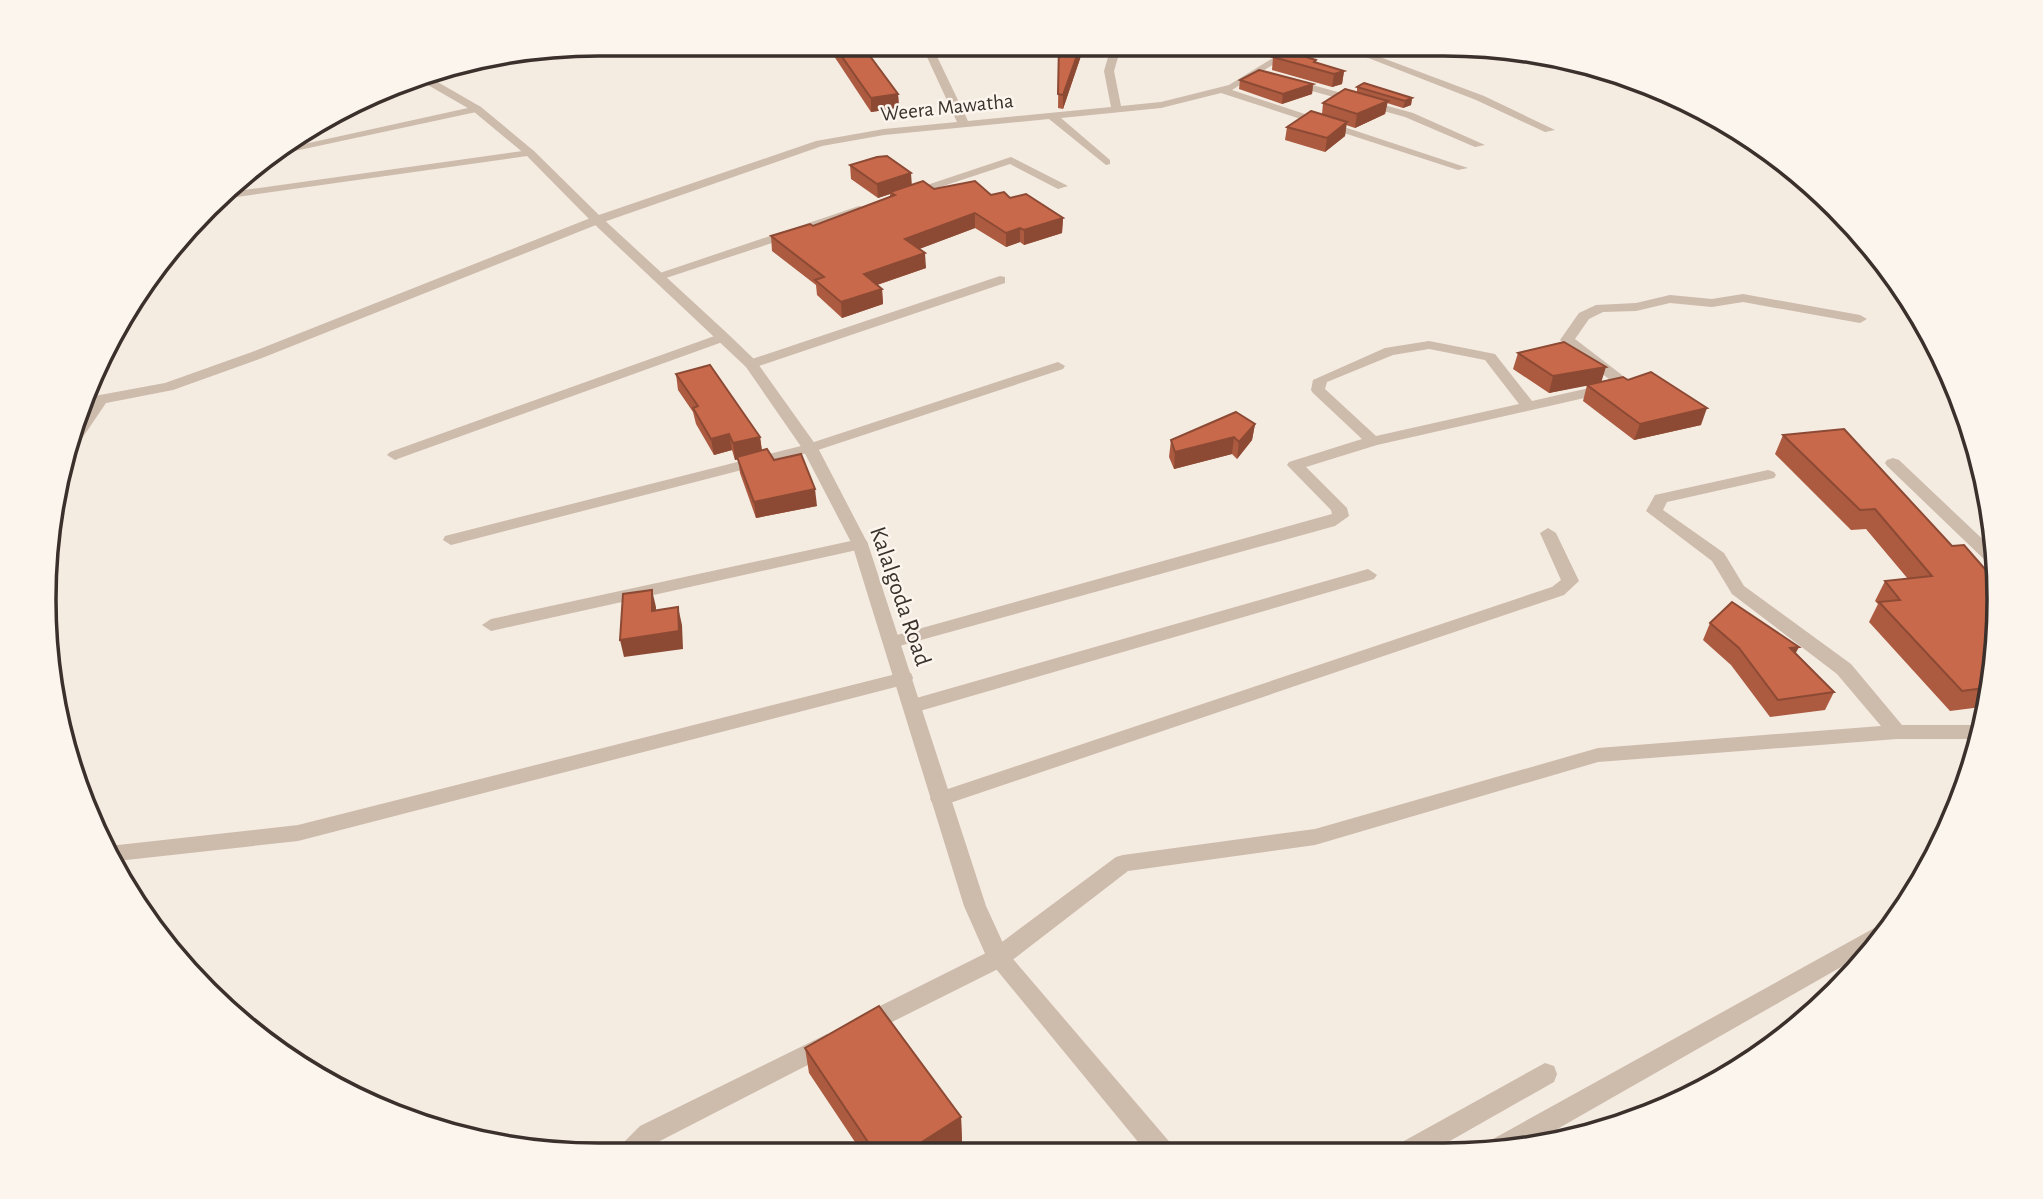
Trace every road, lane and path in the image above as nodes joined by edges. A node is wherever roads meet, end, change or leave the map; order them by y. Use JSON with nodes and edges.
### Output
{"nodes":[{"id":1,"x":932,"y":56,"type":"edge"},
{"id":2,"x":1113,"y":56,"type":"edge"},
{"id":3,"x":1282,"y":56,"type":"edge"},
{"id":4,"x":1369,"y":56,"type":"edge"},
{"id":5,"x":1256,"y":72,"type":"junction"},
{"id":6,"x":1269,"y":75,"type":"edge"},
{"id":7,"x":1281,"y":79,"type":"edge"},
{"id":8,"x":432,"y":83,"type":"edge"},
{"id":9,"x":1221,"y":90,"type":"junction"},
{"id":10,"x":477,"y":109,"type":"junction"},
{"id":11,"x":1117,"y":111,"type":"junction"},
{"id":12,"x":1051,"y":115,"type":"junction"},
{"id":13,"x":964,"y":124,"type":"junction"},
{"id":14,"x":1549,"y":130,"type":"dead end"},
{"id":15,"x":1479,"y":145,"type":"dead end"},
{"id":16,"x":296,"y":149,"type":"edge"},
{"id":17,"x":530,"y":153,"type":"junction"},
{"id":18,"x":1106,"y":162,"type":"dead end"},
{"id":19,"x":1462,"y":168,"type":"dead end"},
{"id":20,"x":1062,"y":186,"type":"dead end"},
{"id":21,"x":237,"y":194,"type":"edge"},
{"id":22,"x":893,"y":199,"type":"edge"},
{"id":23,"x":867,"y":207,"type":"edge"},
{"id":24,"x":597,"y":220,"type":"junction"},
{"id":25,"x":658,"y":276,"type":"junction"},
{"id":26,"x":1000,"y":280,"type":"dead end"},
{"id":27,"x":1860,"y":319,"type":"dead end"},
{"id":28,"x":723,"y":337,"type":"junction"},
{"id":29,"x":751,"y":364,"type":"junction"},
{"id":30,"x":1058,"y":366,"type":"dead end"},
{"id":31,"x":93,"y":402,"type":"edge"},
{"id":32,"x":1529,"y":407,"type":"junction"},
{"id":33,"x":1373,"y":442,"type":"junction"},
{"id":34,"x":810,"y":448,"type":"junction"},
{"id":35,"x":395,"y":455,"type":"dead end"},
{"id":36,"x":1893,"y":463,"type":"dead end"},
{"id":37,"x":1768,"y":475,"type":"dead end"},
{"id":38,"x":1548,"y":533,"type":"dead end"},
{"id":39,"x":452,"y":540,"type":"dead end"},
{"id":40,"x":860,"y":544,"type":"junction"},
{"id":41,"x":1984,"y":550,"type":"edge"},
{"id":42,"x":1368,"y":575,"type":"dead end"},
{"id":43,"x":491,"y":625,"type":"dead end"},
{"id":44,"x":892,"y":642,"type":"junction"},
{"id":45,"x":904,"y":678,"type":"junction"},
{"id":46,"x":913,"y":706,"type":"junction"},
{"id":47,"x":1897,"y":732,"type":"junction"},
{"id":48,"x":1970,"y":732,"type":"edge"},
{"id":49,"x":940,"y":799,"type":"junction"},
{"id":50,"x":119,"y":852,"type":"edge"},
{"id":51,"x":1865,"y":943,"type":"edge"},
{"id":52,"x":998,"y":958,"type":"junction"},
{"id":53,"x":1545,"y":1074,"type":"dead end"},
{"id":54,"x":1519,"y":1137,"type":"edge"},
{"id":55,"x":640,"y":1143,"type":"edge"},
{"id":56,"x":1155,"y":1143,"type":"edge"},
{"id":57,"x":1423,"y":1143,"type":"edge"}],
"edges":[{"from":1,"to":13,"type":"street"},
{"from":2,"to":11,"type":"street"},
{"from":3,"to":5,"type":"street","name":"Weera Mawatha"},
{"from":4,"to":14,"type":"street"},
{"from":5,"to":6,"type":"street"},
{"from":5,"to":9,"type":"street","name":"Weera Mawatha"},
{"from":7,"to":15,"type":"street"},
{"from":8,"to":10,"type":"street","name":"Kalalgoda Road"},
{"from":9,"to":11,"type":"street","name":"Weera Mawatha"},
{"from":9,"to":19,"type":"street"},
{"from":10,"to":16,"type":"street"},
{"from":10,"to":17,"type":"street","name":"Kalalgoda Road"},
{"from":11,"to":12,"type":"street","name":"Weera Mawatha"},
{"from":12,"to":13,"type":"street","name":"Weera Mawatha"},
{"from":12,"to":18,"type":"street"},
{"from":13,"to":24,"type":"street","name":"Weera Mawatha"},
{"from":17,"to":21,"type":"street"},
{"from":17,"to":24,"type":"street","name":"Kalalgoda Road"},
{"from":20,"to":22,"type":"street"},
{"from":23,"to":25,"type":"street"},
{"from":24,"to":25,"type":"street","name":"Kalalgoda Road"},
{"from":24,"to":31,"type":"street","name":"Weera Mawatha"},
{"from":25,"to":28,"type":"street","name":"Kalalgoda Road"},
{"from":26,"to":29,"type":"street"},
{"from":27,"to":32,"type":"street"},
{"from":28,"to":29,"type":"street","name":"Kalalgoda Road"},
{"from":28,"to":35,"type":"street"},
{"from":29,"to":34,"type":"street","name":"Kalalgoda Road"},
{"from":30,"to":34,"type":"street"},
{"from":32,"to":33,"type":"street"},
{"from":32,"to":33,"type":"street"},
{"from":33,"to":44,"type":"street"},
{"from":34,"to":39,"type":"street"},
{"from":34,"to":40,"type":"street","name":"Kalalgoda Road"},
{"from":36,"to":41,"type":"street"},
{"from":37,"to":47,"type":"street"},
{"from":38,"to":49,"type":"street"},
{"from":40,"to":43,"type":"street"},
{"from":40,"to":44,"type":"street","name":"Kalalgoda Road"},
{"from":42,"to":46,"type":"street"},
{"from":44,"to":45,"type":"street","name":"Kalalgoda Road"},
{"from":45,"to":46,"type":"street","name":"Kalalgoda Road"},
{"from":45,"to":50,"type":"street"},
{"from":46,"to":49,"type":"street","name":"Kalalgoda Road"},
{"from":47,"to":48,"type":"street"},
{"from":47,"to":52,"type":"street"},
{"from":49,"to":52,"type":"street","name":"Kalalgoda Road"},
{"from":51,"to":54,"type":"street"},
{"from":52,"to":55,"type":"street"},
{"from":52,"to":56,"type":"street","name":"Kalalgoda Road"},
{"from":53,"to":57,"type":"street"}]}
